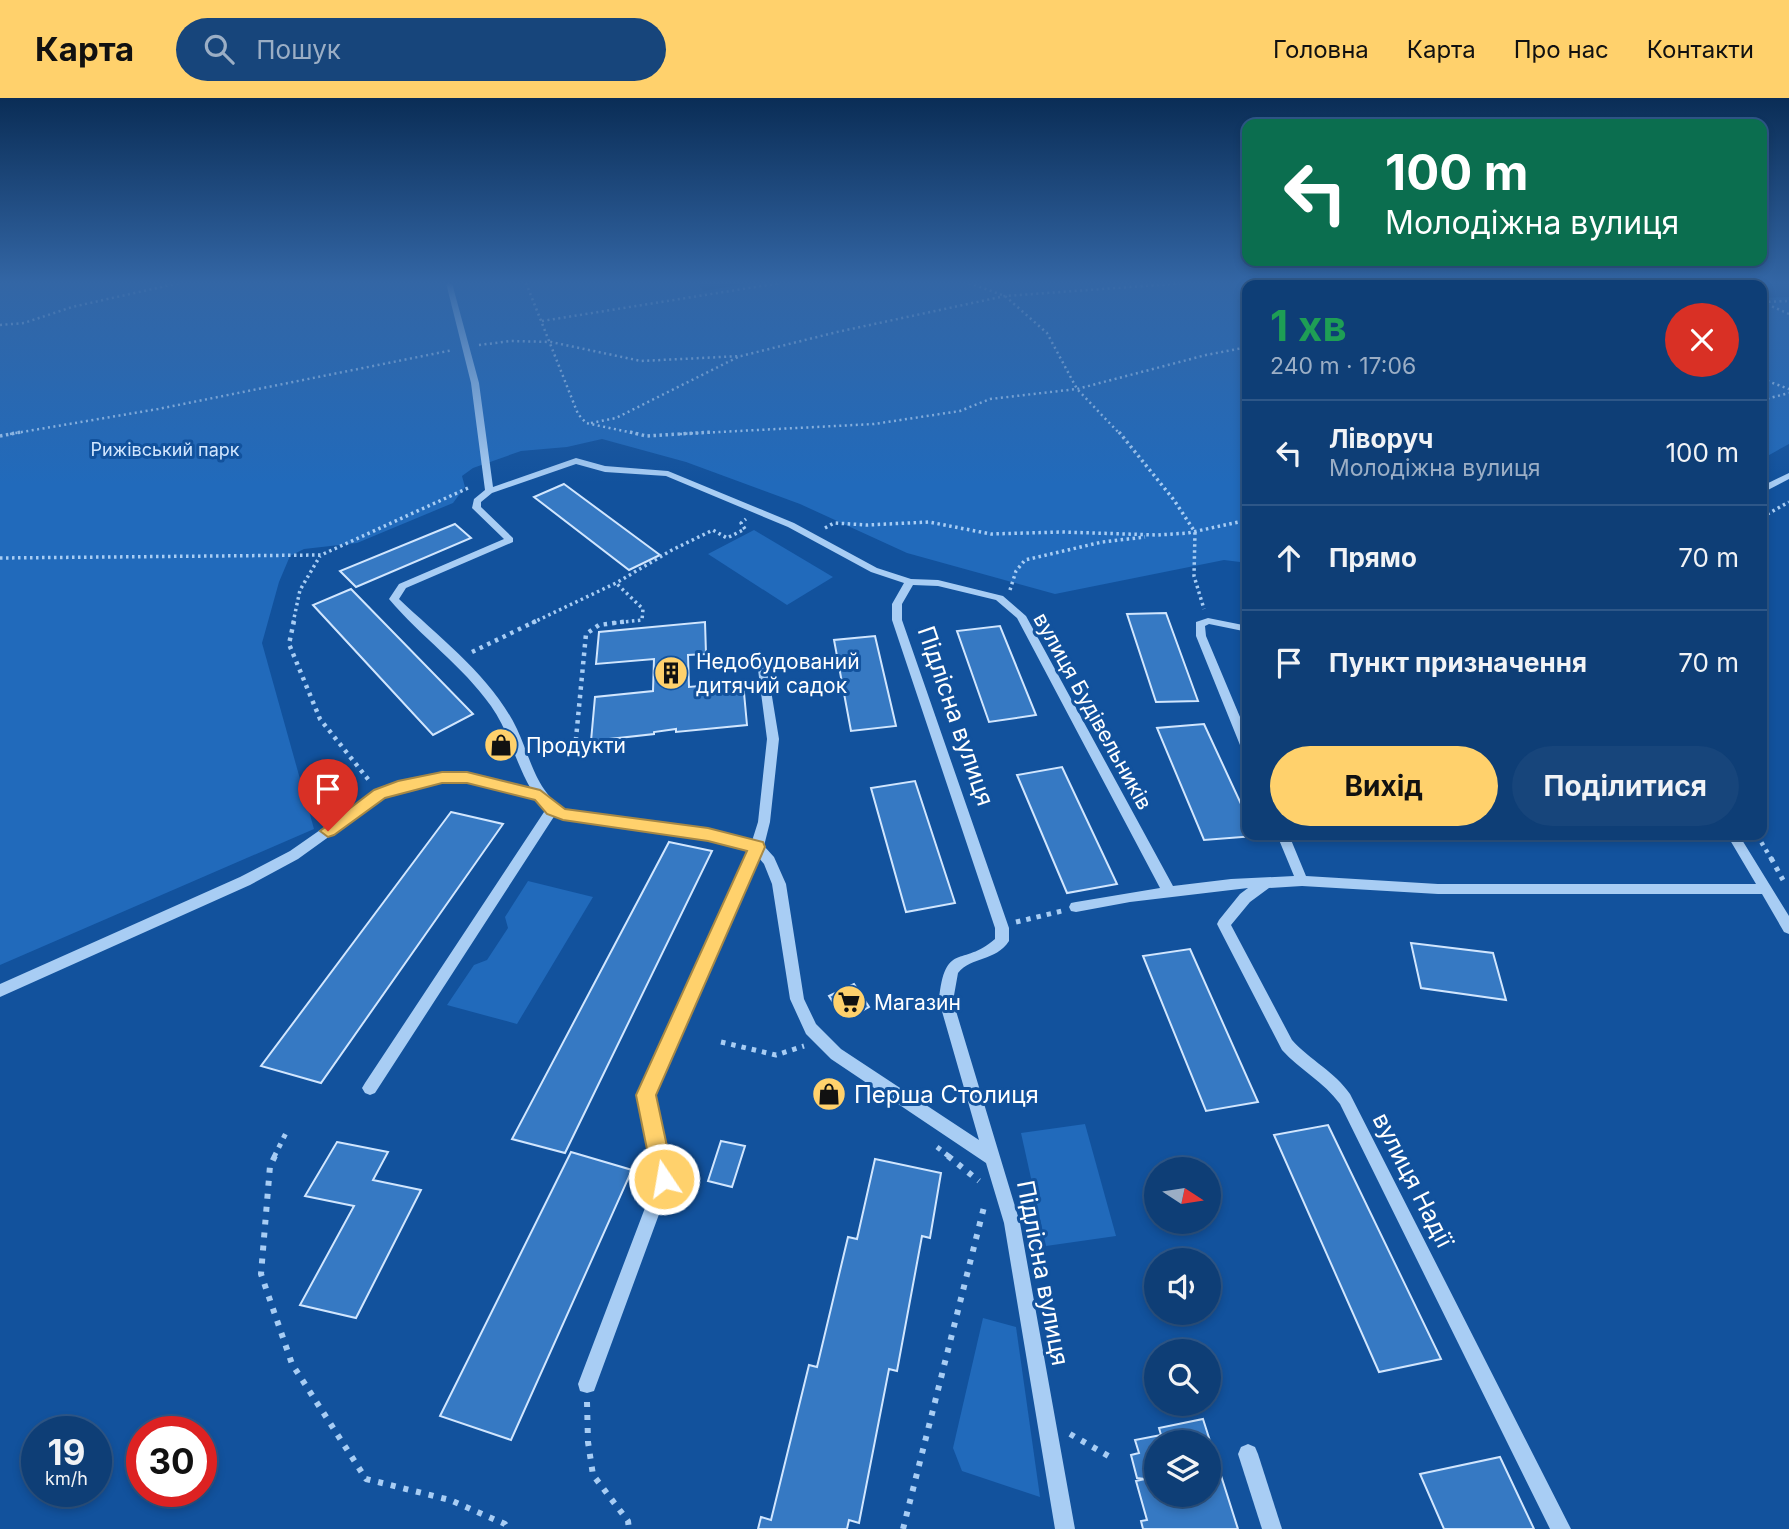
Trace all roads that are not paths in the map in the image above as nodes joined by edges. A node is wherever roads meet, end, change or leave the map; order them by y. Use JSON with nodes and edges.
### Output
{"nodes":[{"id":1,"x":468,"y":350,"type":"edge"},
{"id":2,"x":1789,"y":476,"type":"edge"},
{"id":3,"x":1767,"y":487,"type":"edge"},
{"id":4,"x":489,"y":491,"type":"junction"},
{"id":5,"x":510,"y":541,"type":"joint"},
{"id":6,"x":910,"y":582,"type":"junction"},
{"id":7,"x":1242,"y":628,"type":"edge"},
{"id":8,"x":762,"y":662,"type":"dead end"},
{"id":9,"x":1242,"y":736,"type":"edge"},
{"id":10,"x":540,"y":796,"type":"junction"},
{"id":11,"x":552,"y":810,"type":"junction"},
{"id":12,"x":1285,"y":840,"type":"edge"},
{"id":13,"x":1736,"y":840,"type":"edge"},
{"id":14,"x":757,"y":847,"type":"junction"},
{"id":15,"x":1302,"y":881,"type":"junction"},
{"id":16,"x":1266,"y":883,"type":"junction"},
{"id":17,"x":1764,"y":889,"type":"junction"},
{"id":18,"x":1169,"y":892,"type":"junction"},
{"id":19,"x":1076,"y":907,"type":"road end"},
{"id":20,"x":1789,"y":928,"type":"edge"},
{"id":21,"x":0,"y":991,"type":"edge"},
{"id":22,"x":370,"y":1088,"type":"dead end"},
{"id":23,"x":993,"y":1158,"type":"junction"},
{"id":24,"x":587,"y":1384,"type":"road end"},
{"id":25,"x":1248,"y":1454,"type":"dead end"},
{"id":26,"x":1065,"y":1529,"type":"edge"},
{"id":27,"x":1272,"y":1529,"type":"edge"},
{"id":28,"x":1561,"y":1529,"type":"edge"}],
"edges":[{"from":1,"to":4,"type":"street"},
{"from":2,"to":3,"type":"street"},
{"from":4,"to":5,"type":"street"},
{"from":4,"to":6,"type":"street"},
{"from":5,"to":10,"type":"street"},
{"from":6,"to":18,"type":"street","name":"вулиця Будівельників"},
{"from":6,"to":23,"type":"street","name":"Підлісна вулиця"},
{"from":7,"to":9,"type":"street"},
{"from":8,"to":14,"type":"street"},
{"from":10,"to":11,"type":"street"},
{"from":10,"to":21,"type":"street"},
{"from":11,"to":14,"type":"street"},
{"from":11,"to":22,"type":"street"},
{"from":12,"to":15,"type":"street"},
{"from":13,"to":17,"type":"street"},
{"from":14,"to":23,"type":"street"},
{"from":14,"to":24,"type":"street"},
{"from":15,"to":16,"type":"street"},
{"from":15,"to":17,"type":"street"},
{"from":16,"to":18,"type":"street"},
{"from":16,"to":28,"type":"street","name":"вулиця Надії"},
{"from":17,"to":20,"type":"street"},
{"from":18,"to":19,"type":"street"},
{"from":23,"to":26,"type":"street","name":"Підлісна вулиця"},
{"from":25,"to":27,"type":"street"}]}
